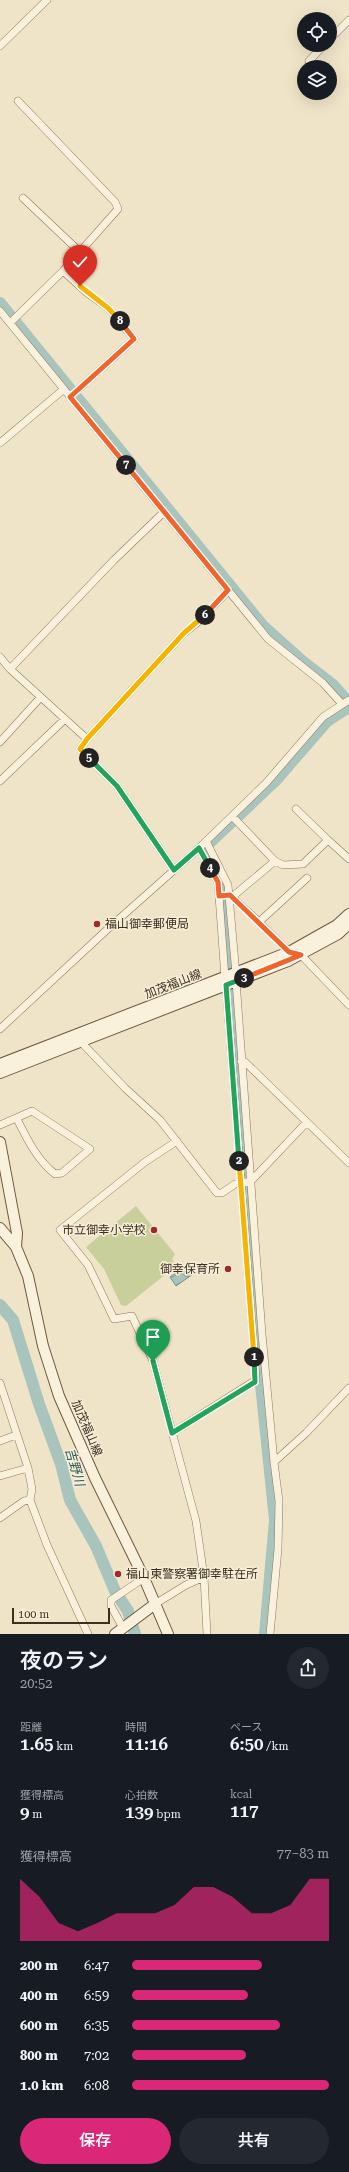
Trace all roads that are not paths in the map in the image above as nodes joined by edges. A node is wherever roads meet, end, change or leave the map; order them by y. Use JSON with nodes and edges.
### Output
{"nodes":[{"id":1,"x":47,"y":0,"type":"edge"},
{"id":2,"x":349,"y":20,"type":"edge"},
{"id":3,"x":337,"y":32,"type":"edge"},
{"id":4,"x":0,"y":46,"type":"edge"},
{"id":5,"x":317,"y":52,"type":"edge"},
{"id":6,"x":309,"y":60,"type":"edge"},
{"id":7,"x":18,"y":100,"type":"dead end"},
{"id":8,"x":24,"y":198,"type":"dead end"},
{"id":9,"x":79,"y":251,"type":"junction"},
{"id":10,"x":64,"y":271,"type":"junction"},
{"id":11,"x":0,"y":311,"type":"edge"},
{"id":12,"x":13,"y":320,"type":"junction"},
{"id":13,"x":64,"y":389,"type":"junction"},
{"id":14,"x":70,"y":397,"type":"junction"},
{"id":15,"x":0,"y":443,"type":"edge"},
{"id":16,"x":164,"y":512,"type":"junction"},
{"id":17,"x":228,"y":590,"type":"junction"},
{"id":18,"x":0,"y":657,"type":"edge"},
{"id":19,"x":10,"y":669,"type":"junction"},
{"id":20,"x":40,"y":698,"type":"junction"},
{"id":21,"x":346,"y":702,"type":"edge"},
{"id":22,"x":65,"y":719,"type":"junction"},
{"id":23,"x":87,"y":739,"type":"junction"},
{"id":24,"x":0,"y":742,"type":"edge"},
{"id":25,"x":0,"y":781,"type":"edge"},
{"id":26,"x":296,"y":809,"type":"dead end"},
{"id":27,"x":233,"y":818,"type":"junction"},
{"id":28,"x":328,"y":840,"type":"junction"},
{"id":29,"x":207,"y":843,"type":"junction"},
{"id":30,"x":199,"y":848,"type":"junction"},
{"id":31,"x":349,"y":859,"type":"edge"},
{"id":32,"x":275,"y":861,"type":"junction"},
{"id":33,"x":174,"y":870,"type":"junction"},
{"id":34,"x":307,"y":878,"type":"dead end"},
{"id":35,"x":226,"y":896,"type":"junction"},
{"id":36,"x":349,"y":914,"type":"edge"},
{"id":37,"x":260,"y":922,"type":"junction"},
{"id":38,"x":349,"y":924,"type":"edge"},
{"id":39,"x":289,"y":952,"type":"junction"},
{"id":40,"x":301,"y":955,"type":"junction"},
{"id":41,"x":231,"y":979,"type":"junction"},
{"id":42,"x":349,"y":1005,"type":"edge"},
{"id":43,"x":0,"y":1029,"type":"edge"},
{"id":44,"x":81,"y":1042,"type":"junction"},
{"id":45,"x":241,"y":1061,"type":"junction"},
{"id":46,"x":0,"y":1064,"type":"edge"},
{"id":47,"x":0,"y":1073,"type":"edge"},
{"id":48,"x":17,"y":1119,"type":"junction"},
{"id":49,"x":306,"y":1122,"type":"junction"},
{"id":50,"x":0,"y":1125,"type":"edge"},
{"id":51,"x":177,"y":1141,"type":"junction"},
{"id":52,"x":0,"y":1142,"type":"edge"},
{"id":53,"x":349,"y":1163,"type":"edge"},
{"id":54,"x":245,"y":1182,"type":"junction"},
{"id":55,"x":0,"y":1228,"type":"edge"},
{"id":56,"x":16,"y":1247,"type":"junction"},
{"id":57,"x":0,"y":1383,"type":"edge"},
{"id":58,"x":349,"y":1388,"type":"edge"},
{"id":59,"x":4,"y":1409,"type":"edge"},
{"id":60,"x":172,"y":1433,"type":"junction"},
{"id":61,"x":16,"y":1435,"type":"junction"},
{"id":62,"x":0,"y":1441,"type":"edge"},
{"id":63,"x":274,"y":1462,"type":"junction"},
{"id":64,"x":28,"y":1468,"type":"junction"},
{"id":65,"x":0,"y":1476,"type":"edge"},
{"id":66,"x":30,"y":1500,"type":"junction"},
{"id":67,"x":0,"y":1518,"type":"edge"},
{"id":68,"x":204,"y":1577,"type":"junction"},
{"id":69,"x":144,"y":1578,"type":"junction"},
{"id":70,"x":155,"y":1604,"type":"junction"},
{"id":71,"x":126,"y":1626,"type":"edge"},
{"id":72,"x":88,"y":1634,"type":"edge"},
{"id":73,"x":168,"y":1634,"type":"edge"},
{"id":74,"x":207,"y":1634,"type":"edge"},
{"id":75,"x":270,"y":1634,"type":"edge"}],
"edges":[{"from":1,"to":4,"type":"street"},
{"from":2,"to":3,"type":"street"},
{"from":5,"to":6,"type":"street"},
{"from":7,"to":9,"type":"street"},
{"from":8,"to":9,"type":"street"},
{"from":9,"to":10,"type":"street"},
{"from":10,"to":12,"type":"street"},
{"from":10,"to":14,"type":"street"},
{"from":11,"to":12,"type":"street"},
{"from":12,"to":13,"type":"street"},
{"from":13,"to":14,"type":"street"},
{"from":13,"to":15,"type":"street"},
{"from":14,"to":16,"type":"street"},
{"from":16,"to":17,"type":"street"},
{"from":16,"to":19,"type":"street"},
{"from":17,"to":21,"type":"street"},
{"from":17,"to":23,"type":"street"},
{"from":18,"to":19,"type":"street"},
{"from":19,"to":20,"type":"street"},
{"from":20,"to":22,"type":"street"},
{"from":20,"to":24,"type":"street"},
{"from":21,"to":27,"type":"street"},
{"from":22,"to":23,"type":"street"},
{"from":22,"to":25,"type":"street"},
{"from":23,"to":33,"type":"street"},
{"from":26,"to":28,"type":"street"},
{"from":27,"to":29,"type":"street"},
{"from":27,"to":32,"type":"street"},
{"from":28,"to":31,"type":"street"},
{"from":28,"to":32,"type":"street"},
{"from":29,"to":30,"type":"street"},
{"from":29,"to":35,"type":"street"},
{"from":30,"to":33,"type":"street"},
{"from":30,"to":35,"type":"street"},
{"from":32,"to":35,"type":"street"},
{"from":33,"to":43,"type":"street"},
{"from":34,"to":37,"type":"street"},
{"from":35,"to":37,"type":"street"},
{"from":35,"to":41,"type":"street"},
{"from":35,"to":41,"type":"street"},
{"from":36,"to":39,"type":"main road","name":"加茂福山線"},
{"from":37,"to":39,"type":"street"},
{"from":38,"to":40,"type":"main road","name":"加茂福山線"},
{"from":39,"to":40,"type":"street"},
{"from":39,"to":41,"type":"main road","name":"加茂福山線"},
{"from":40,"to":41,"type":"main road","name":"加茂福山線"},
{"from":40,"to":42,"type":"street"},
{"from":41,"to":44,"type":"main road","name":"加茂福山線"},
{"from":41,"to":45,"type":"street"},
{"from":41,"to":46,"type":"main road","name":"加茂福山線"},
{"from":41,"to":54,"type":"street"},
{"from":44,"to":47,"type":"main road","name":"加茂福山線"},
{"from":44,"to":51,"type":"street"},
{"from":45,"to":49,"type":"street"},
{"from":45,"to":54,"type":"street"},
{"from":48,"to":48,"type":"street"},
{"from":48,"to":50,"type":"street"},
{"from":49,"to":53,"type":"street"},
{"from":49,"to":54,"type":"street"},
{"from":51,"to":54,"type":"street"},
{"from":51,"to":60,"type":"street"},
{"from":52,"to":56,"type":"main road"},
{"from":54,"to":60,"type":"street"},
{"from":54,"to":63,"type":"street"},
{"from":55,"to":56,"type":"main road","name":"加茂福山線"},
{"from":56,"to":69,"type":"main road","name":"加茂福山線"},
{"from":57,"to":59,"type":"street"},
{"from":58,"to":63,"type":"street"},
{"from":59,"to":61,"type":"street"},
{"from":60,"to":68,"type":"street"},
{"from":61,"to":62,"type":"street"},
{"from":61,"to":64,"type":"street"},
{"from":63,"to":75,"type":"street"},
{"from":64,"to":65,"type":"street"},
{"from":64,"to":66,"type":"street"},
{"from":66,"to":67,"type":"street"},
{"from":66,"to":72,"type":"street"},
{"from":68,"to":70,"type":"street"},
{"from":68,"to":74,"type":"street"},
{"from":69,"to":70,"type":"main road","name":"加茂福山線"},
{"from":69,"to":71,"type":"street"},
{"from":70,"to":71,"type":"main road"},
{"from":70,"to":73,"type":"main road","name":"加茂福山線"}]}
